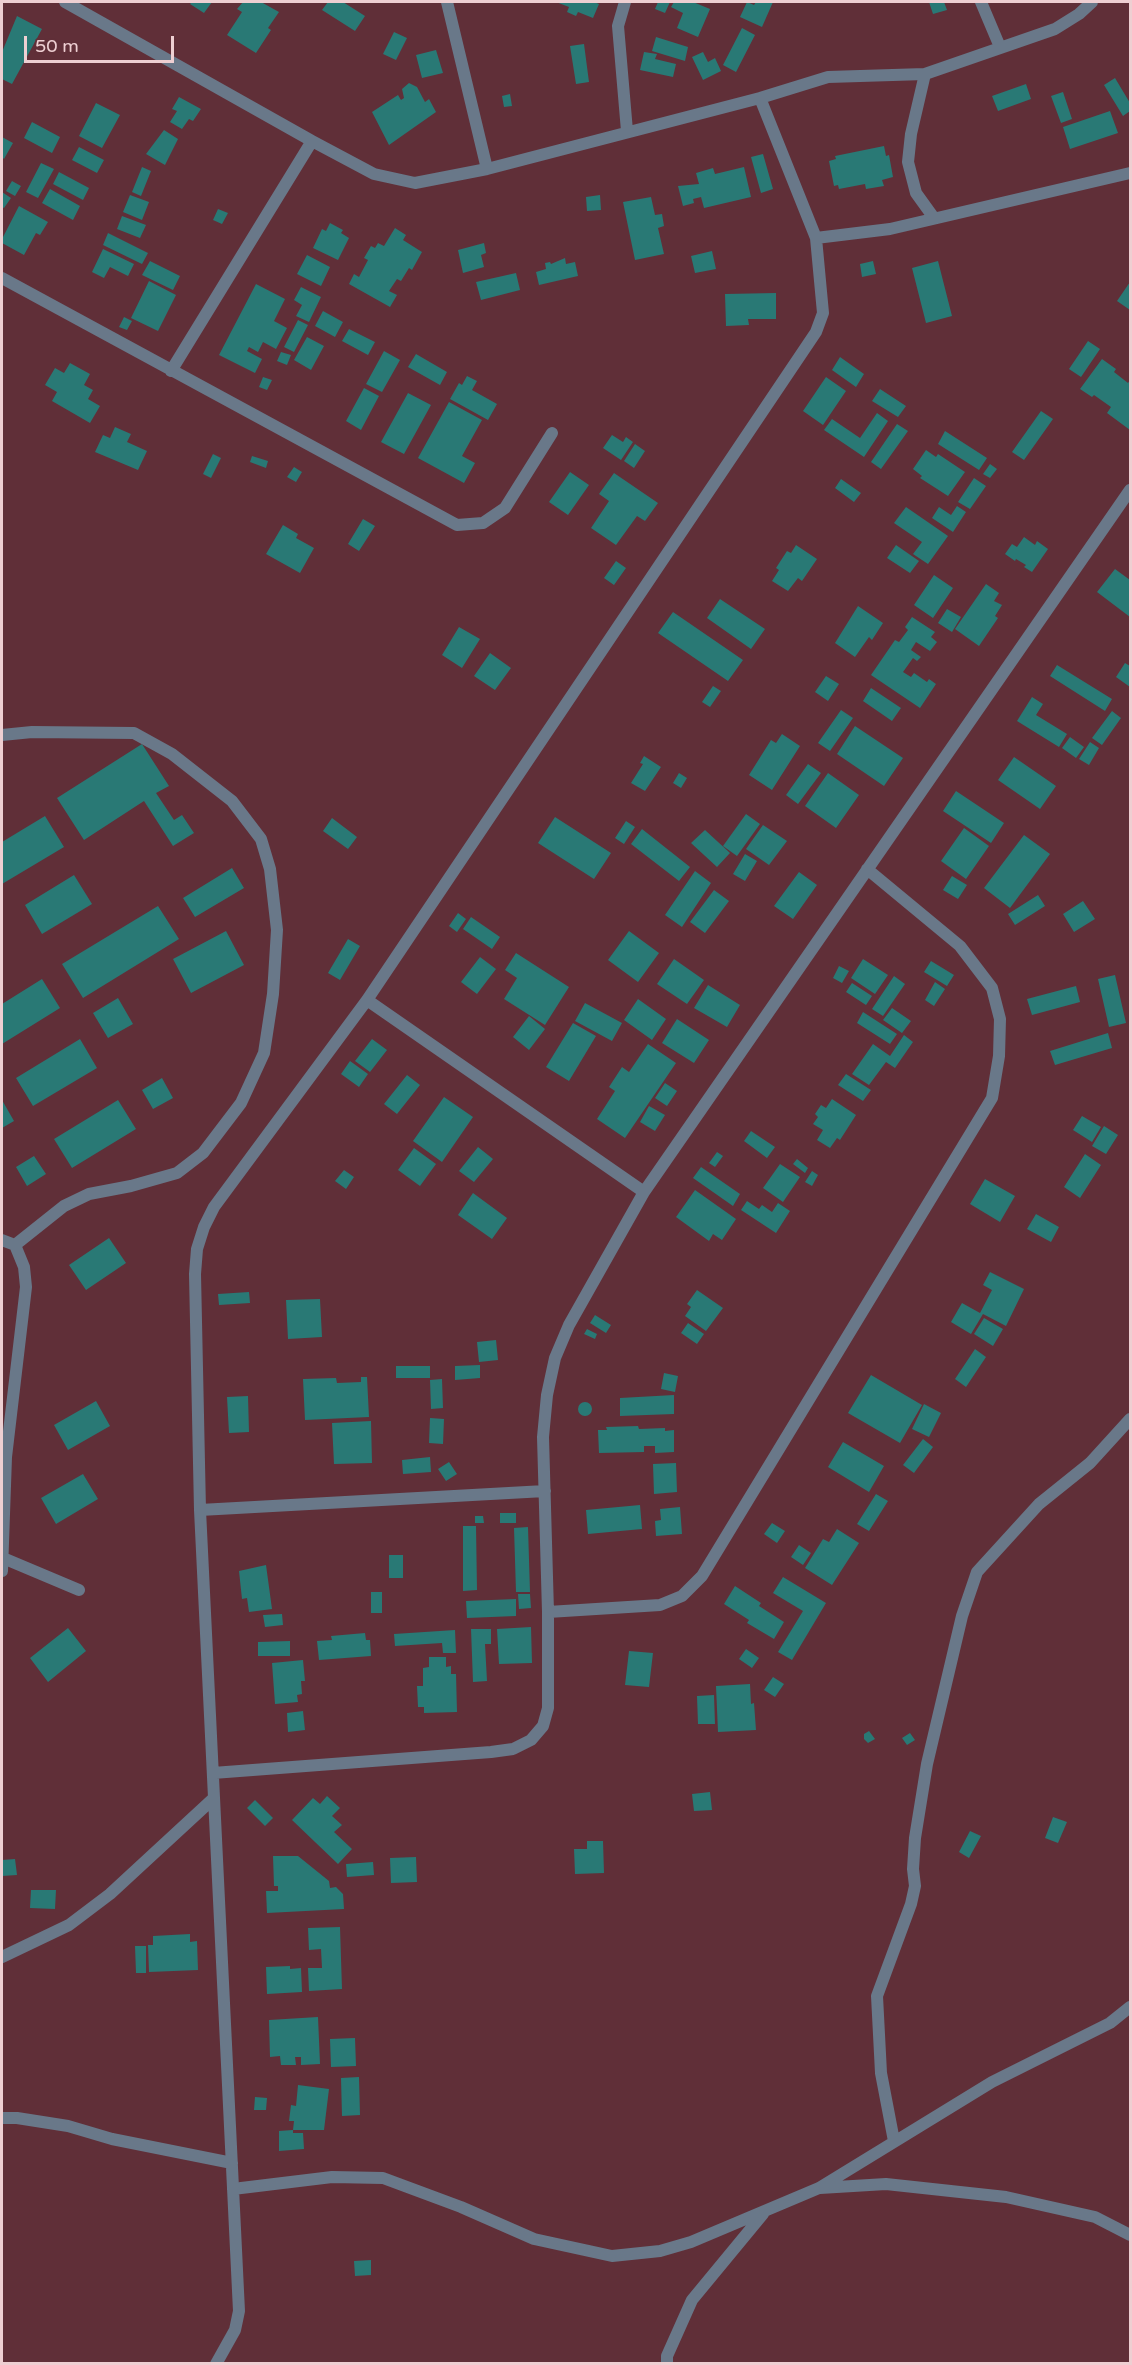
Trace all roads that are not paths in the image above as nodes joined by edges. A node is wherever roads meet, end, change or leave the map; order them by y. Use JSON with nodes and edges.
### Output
{"nodes":[{"id":1,"x":65,"y":2,"type":"edge"},
{"id":2,"x":447,"y":2,"type":"edge"},
{"id":3,"x":625,"y":2,"type":"edge"},
{"id":4,"x":981,"y":2,"type":"edge"},
{"id":5,"x":1092,"y":2,"type":"edge"},
{"id":6,"x":1000,"y":47,"type":"junction"},
{"id":7,"x":925,"y":74,"type":"junction"},
{"id":8,"x":760,"y":98,"type":"junction"},
{"id":9,"x":627,"y":131,"type":"junction"},
{"id":10,"x":312,"y":141,"type":"junction"},
{"id":11,"x":487,"y":169,"type":"junction"},
{"id":12,"x":1131,"y":173,"type":"edge"},
{"id":13,"x":934,"y":218,"type":"junction"},
{"id":14,"x":816,"y":238,"type":"junction"},
{"id":15,"x":2,"y":278,"type":"edge"},
{"id":16,"x":171,"y":371,"type":"junction"},
{"id":17,"x":552,"y":434,"type":"dead end"},
{"id":18,"x":1131,"y":490,"type":"edge"},
{"id":19,"x":2,"y":735,"type":"edge"},
{"id":20,"x":867,"y":869,"type":"junction"},
{"id":21,"x":367,"y":1000,"type":"junction"},
{"id":22,"x":644,"y":1192,"type":"junction"},
{"id":23,"x":2,"y":1240,"type":"edge"},
{"id":24,"x":15,"y":1245,"type":"junction"},
{"id":25,"x":1131,"y":1419,"type":"edge"},
{"id":26,"x":4,"y":1457,"type":"edge"},
{"id":27,"x":545,"y":1491,"type":"junction"},
{"id":28,"x":200,"y":1510,"type":"junction"},
{"id":29,"x":2,"y":1564,"type":"edge"},
{"id":30,"x":79,"y":1590,"type":"dead end"},
{"id":31,"x":548,"y":1612,"type":"junction"},
{"id":32,"x":213,"y":1773,"type":"junction"},
{"id":33,"x":214,"y":1798,"type":"junction"},
{"id":34,"x":5,"y":1954,"type":"edge"},
{"id":35,"x":1131,"y":2007,"type":"edge"},
{"id":36,"x":2,"y":2118,"type":"edge"},
{"id":37,"x":894,"y":2141,"type":"junction"},
{"id":38,"x":232,"y":2163,"type":"junction"},
{"id":39,"x":819,"y":2188,"type":"junction"},
{"id":40,"x":233,"y":2189,"type":"junction"},
{"id":41,"x":764,"y":2213,"type":"junction"},
{"id":42,"x":1131,"y":2235,"type":"edge"},
{"id":43,"x":216,"y":2364,"type":"edge"},
{"id":44,"x":667,"y":2364,"type":"edge"}],
"edges":[{"from":1,"to":10,"type":"street"},
{"from":2,"to":11,"type":"street"},
{"from":3,"to":9,"type":"street"},
{"from":4,"to":6,"type":"street"},
{"from":5,"to":6,"type":"street"},
{"from":6,"to":7,"type":"street"},
{"from":7,"to":8,"type":"street"},
{"from":7,"to":13,"type":"street"},
{"from":8,"to":9,"type":"street"},
{"from":8,"to":14,"type":"street"},
{"from":9,"to":11,"type":"street"},
{"from":10,"to":11,"type":"street"},
{"from":10,"to":16,"type":"street"},
{"from":12,"to":13,"type":"street"},
{"from":13,"to":14,"type":"street"},
{"from":14,"to":21,"type":"street"},
{"from":15,"to":16,"type":"street"},
{"from":16,"to":17,"type":"street"},
{"from":18,"to":20,"type":"street"},
{"from":19,"to":24,"type":"street"},
{"from":20,"to":22,"type":"street"},
{"from":20,"to":31,"type":"street"},
{"from":21,"to":22,"type":"street"},
{"from":21,"to":28,"type":"street"},
{"from":22,"to":27,"type":"street"},
{"from":23,"to":24,"type":"street"},
{"from":24,"to":26,"type":"street"},
{"from":25,"to":37,"type":"street"},
{"from":26,"to":29,"type":"street"},
{"from":27,"to":28,"type":"street"},
{"from":27,"to":31,"type":"street"},
{"from":28,"to":32,"type":"street"},
{"from":29,"to":30,"type":"street"},
{"from":31,"to":32,"type":"street"},
{"from":32,"to":33,"type":"street"},
{"from":33,"to":34,"type":"street"},
{"from":33,"to":38,"type":"street"},
{"from":35,"to":37,"type":"street"},
{"from":36,"to":38,"type":"street"},
{"from":37,"to":39,"type":"street"},
{"from":38,"to":40,"type":"street"},
{"from":39,"to":41,"type":"street"},
{"from":39,"to":42,"type":"street"},
{"from":40,"to":41,"type":"street"},
{"from":40,"to":43,"type":"street"},
{"from":41,"to":44,"type":"street"}]}
